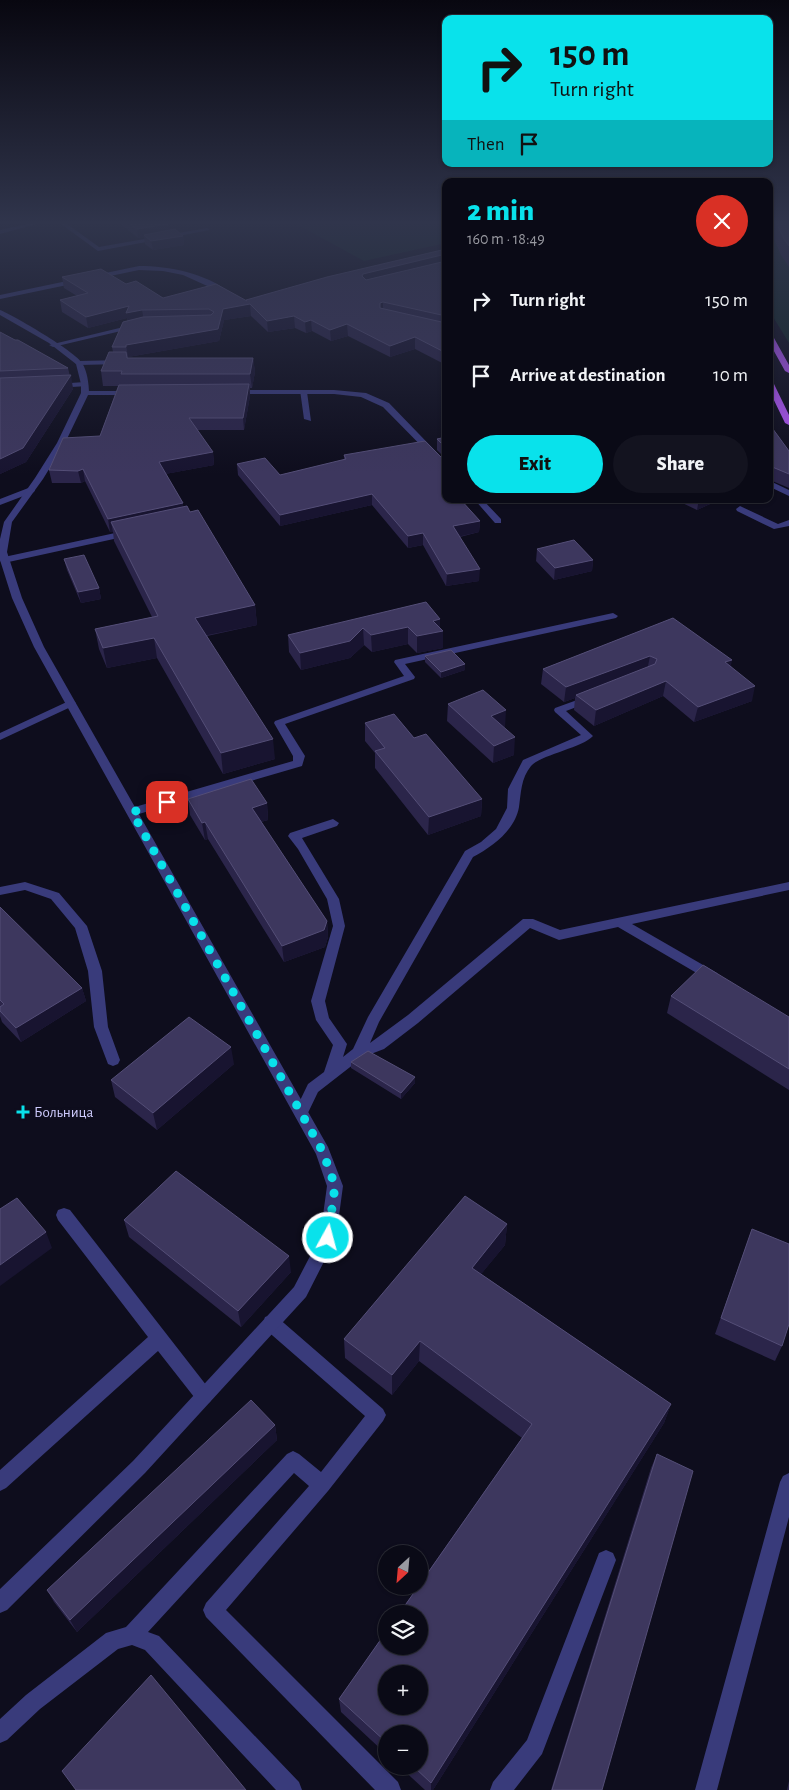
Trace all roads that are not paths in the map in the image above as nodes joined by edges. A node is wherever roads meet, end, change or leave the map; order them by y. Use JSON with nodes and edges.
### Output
{"nodes":[{"id":1,"x":0,"y":312,"type":"edge"},
{"id":2,"x":144,"y":325,"type":"edge"},
{"id":3,"x":773,"y":343,"type":"edge"},
{"id":4,"x":53,"y":345,"type":"junction"},
{"id":5,"x":127,"y":362,"type":"edge"},
{"id":6,"x":79,"y":363,"type":"junction"},
{"id":7,"x":788,"y":367,"type":"edge"},
{"id":8,"x":47,"y":386,"type":"edge"},
{"id":9,"x":85,"y":389,"type":"junction"},
{"id":10,"x":773,"y":390,"type":"edge"},
{"id":11,"x":222,"y":392,"type":"edge"},
{"id":12,"x":303,"y":392,"type":"junction"},
{"id":13,"x":144,"y":393,"type":"edge"},
{"id":14,"x":308,"y":420,"type":"dead end"},
{"id":15,"x":789,"y":423,"type":"edge"},
{"id":16,"x":442,"y":462,"type":"edge"},
{"id":17,"x":35,"y":484,"type":"junction"},
{"id":18,"x":773,"y":486,"type":"edge"},
{"id":19,"x":789,"y":494,"type":"edge"},
{"id":20,"x":0,"y":502,"type":"edge"},
{"id":21,"x":482,"y":503,"type":"edge"},
{"id":22,"x":740,"y":508,"type":"dead end"},
{"id":23,"x":498,"y":521,"type":"dead end"},
{"id":24,"x":789,"y":523,"type":"edge"},
{"id":25,"x":137,"y":531,"type":"edge"},
{"id":26,"x":4,"y":560,"type":"junction"},
{"id":27,"x":613,"y":616,"type":"dead end"},
{"id":28,"x":604,"y":693,"type":"edge"},
{"id":29,"x":71,"y":703,"type":"junction"},
{"id":30,"x":2,"y":734,"type":"edge"},
{"id":31,"x":132,"y":812,"type":"junction"},
{"id":32,"x":333,"y":823,"type":"dead end"},
{"id":33,"x":789,"y":886,"type":"edge"},
{"id":34,"x":0,"y":890,"type":"edge"},
{"id":35,"x":619,"y":922,"type":"junction"},
{"id":36,"x":721,"y":982,"type":"edge"},
{"id":37,"x":358,"y":1053,"type":"junction"},
{"id":38,"x":113,"y":1060,"type":"dead end"},
{"id":39,"x":330,"y":1074,"type":"junction"},
{"id":40,"x":301,"y":1113,"type":"junction"},
{"id":41,"x":64,"y":1215,"type":"dead end"},
{"id":42,"x":270,"y":1323,"type":"junction"},
{"id":43,"x":160,"y":1338,"type":"junction"},
{"id":44,"x":204,"y":1396,"type":"junction"},
{"id":45,"x":0,"y":1482,"type":"edge"},
{"id":46,"x":789,"y":1482,"type":"edge"},
{"id":47,"x":322,"y":1485,"type":"junction"},
{"id":48,"x":606,"y":1560,"type":"dead end"},
{"id":49,"x":0,"y":1603,"type":"edge"},
{"id":50,"x":132,"y":1635,"type":"junction"},
{"id":51,"x":0,"y":1733,"type":"edge"},
{"id":52,"x":291,"y":1790,"type":"edge"},
{"id":53,"x":390,"y":1790,"type":"edge"},
{"id":54,"x":501,"y":1790,"type":"edge"},
{"id":55,"x":706,"y":1790,"type":"edge"}],
"edges":[{"from":1,"to":4,"type":"street"},
{"from":2,"to":4,"type":"street"},
{"from":3,"to":7,"type":"main road"},
{"from":4,"to":6,"type":"street"},
{"from":5,"to":6,"type":"street"},
{"from":6,"to":9,"type":"street"},
{"from":8,"to":9,"type":"street"},
{"from":9,"to":13,"type":"street"},
{"from":9,"to":17,"type":"street"},
{"from":10,"to":15,"type":"main road"},
{"from":11,"to":12,"type":"street"},
{"from":12,"to":14,"type":"street"},
{"from":12,"to":16,"type":"street"},
{"from":17,"to":20,"type":"street"},
{"from":17,"to":26,"type":"street"},
{"from":18,"to":19,"type":"street"},
{"from":21,"to":23,"type":"street"},
{"from":22,"to":24,"type":"street"},
{"from":25,"to":26,"type":"street"},
{"from":26,"to":29,"type":"street"},
{"from":27,"to":31,"type":"street"},
{"from":28,"to":37,"type":"street"},
{"from":29,"to":30,"type":"street"},
{"from":29,"to":31,"type":"street"},
{"from":31,"to":40,"type":"street"},
{"from":32,"to":39,"type":"street"},
{"from":33,"to":35,"type":"street"},
{"from":34,"to":38,"type":"street"},
{"from":35,"to":36,"type":"street"},
{"from":35,"to":37,"type":"street"},
{"from":37,"to":39,"type":"street"},
{"from":39,"to":40,"type":"street"},
{"from":40,"to":42,"type":"street"},
{"from":41,"to":43,"type":"street"},
{"from":42,"to":44,"type":"street"},
{"from":42,"to":47,"type":"street"},
{"from":43,"to":44,"type":"street"},
{"from":43,"to":45,"type":"street"},
{"from":44,"to":49,"type":"street"},
{"from":46,"to":55,"type":"street"},
{"from":47,"to":50,"type":"street"},
{"from":47,"to":53,"type":"street"},
{"from":48,"to":54,"type":"street"},
{"from":50,"to":51,"type":"street"},
{"from":50,"to":52,"type":"street"}]}
